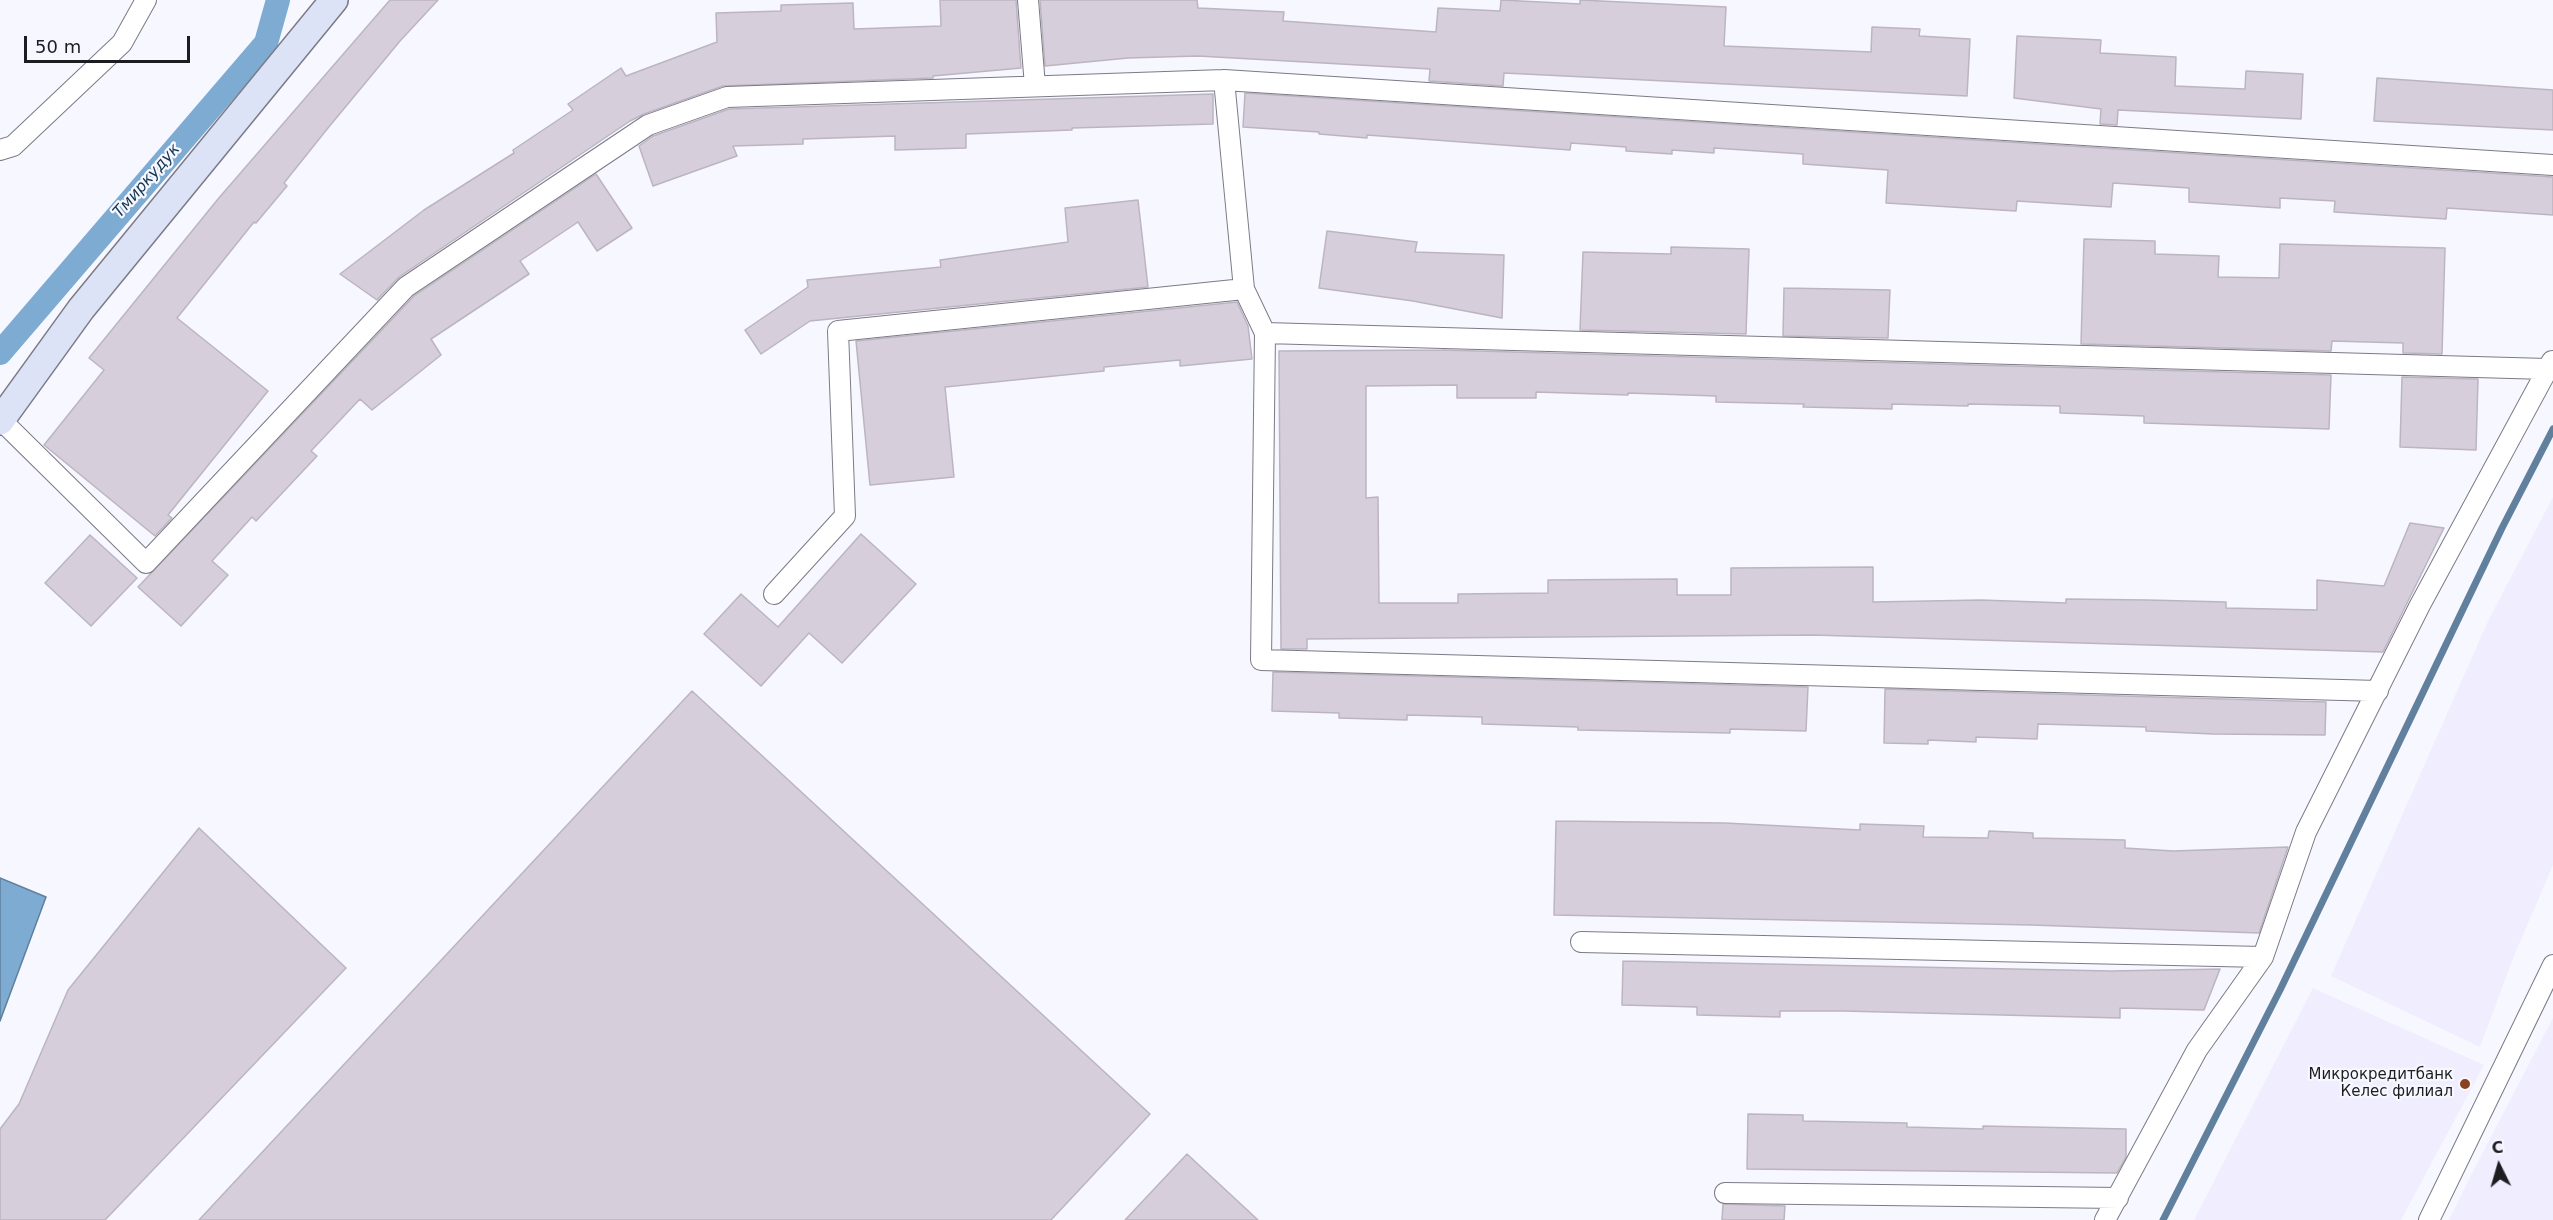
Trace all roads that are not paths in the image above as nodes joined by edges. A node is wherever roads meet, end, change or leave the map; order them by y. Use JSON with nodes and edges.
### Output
{"nodes":[{"id":1,"x":146,"y":0,"type":"edge"},
{"id":2,"x":334,"y":0,"type":"edge"},
{"id":3,"x":1028,"y":0,"type":"edge"},
{"id":4,"x":1224,"y":80,"type":"junction"},
{"id":5,"x":1035,"y":86,"type":"junction"},
{"id":6,"x":0,"y":150,"type":"edge"},
{"id":7,"x":2553,"y":165,"type":"edge"},
{"id":8,"x":1244,"y":289,"type":"junction"},
{"id":9,"x":1265,"y":333,"type":"junction"},
{"id":10,"x":2550,"y":364,"type":"edge"},
{"id":11,"x":1,"y":420,"type":"edge"},
{"id":12,"x":774,"y":594,"type":"dead end"},
{"id":13,"x":2378,"y":691,"type":"junction"},
{"id":14,"x":1581,"y":942,"type":"dead end"},
{"id":15,"x":2263,"y":957,"type":"junction"},
{"id":16,"x":2553,"y":965,"type":"edge"},
{"id":17,"x":1725,"y":1193,"type":"dead end"},
{"id":18,"x":2118,"y":1198,"type":"junction"},
{"id":19,"x":2105,"y":1220,"type":"edge"},
{"id":20,"x":2428,"y":1220,"type":"edge"}],
"edges":[{"from":1,"to":6,"type":"street"},
{"from":2,"to":11,"type":"main road"},
{"from":3,"to":5,"type":"street"},
{"from":4,"to":5,"type":"street"},
{"from":4,"to":7,"type":"street"},
{"from":4,"to":8,"type":"street"},
{"from":5,"to":11,"type":"street"},
{"from":8,"to":9,"type":"street"},
{"from":8,"to":12,"type":"street"},
{"from":9,"to":10,"type":"street"},
{"from":9,"to":13,"type":"street"},
{"from":10,"to":13,"type":"street"},
{"from":13,"to":15,"type":"street"},
{"from":14,"to":15,"type":"street"},
{"from":15,"to":18,"type":"street"},
{"from":16,"to":20,"type":"street"},
{"from":17,"to":18,"type":"street"},
{"from":18,"to":19,"type":"street"}]}
